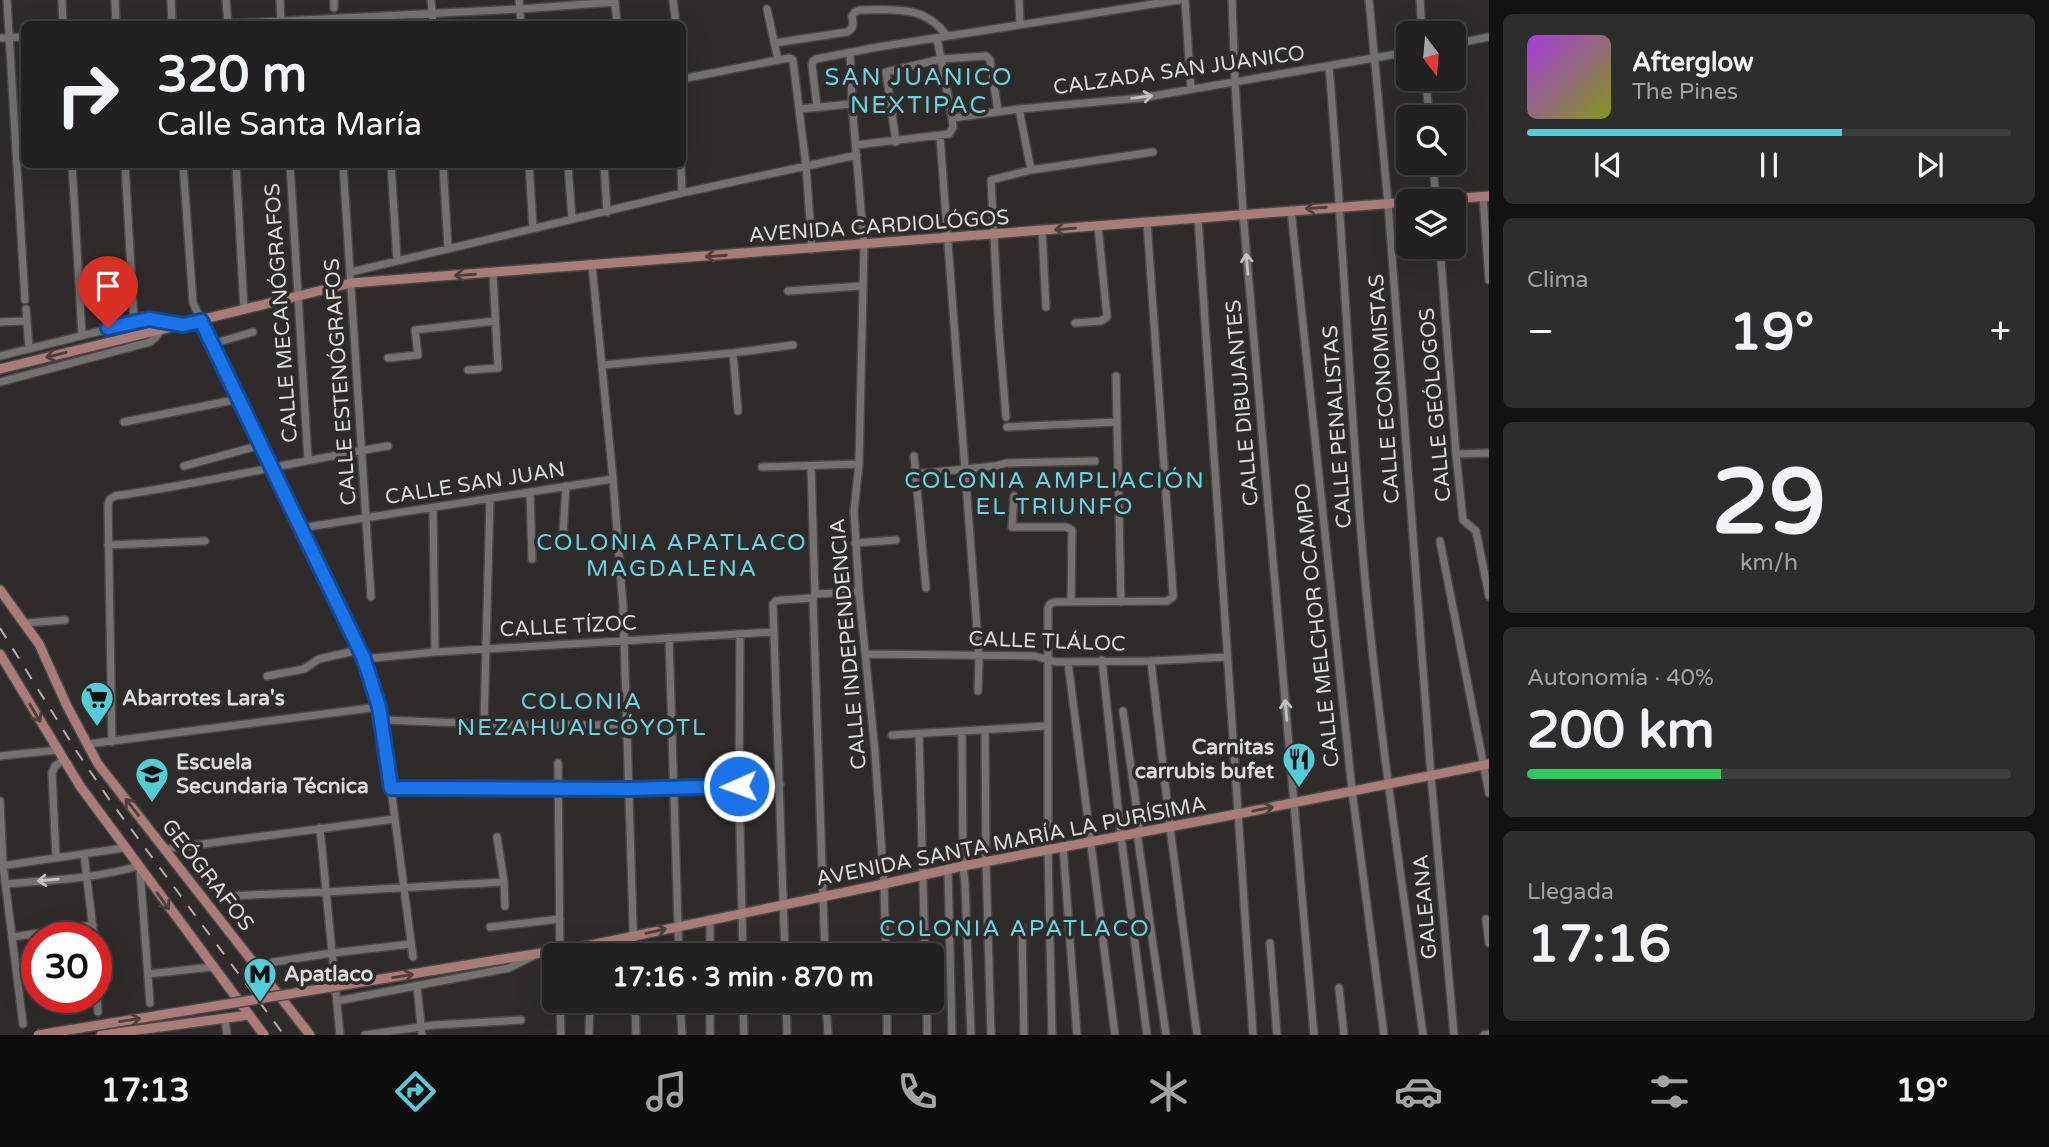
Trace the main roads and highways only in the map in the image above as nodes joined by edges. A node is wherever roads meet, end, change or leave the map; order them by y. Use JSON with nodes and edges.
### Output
{"nodes":[{"id":1,"x":1486,"y":197,"type":"edge"},
{"id":2,"x":1466,"y":199,"type":"edge"},
{"id":3,"x":1396,"y":203,"type":"edge"},
{"id":4,"x":0,"y":369,"type":"edge"},
{"id":5,"x":0,"y":590,"type":"edge"},
{"id":6,"x":0,"y":654,"type":"edge"},
{"id":7,"x":1486,"y":765,"type":"edge"},
{"id":8,"x":600,"y":943,"type":"edge"},
{"id":9,"x":542,"y":953,"type":"edge"},
{"id":10,"x":249,"y":1015,"type":"junction"},
{"id":11,"x":126,"y":1033,"type":"edge"},
{"id":12,"x":38,"y":1035,"type":"edge"},
{"id":13,"x":101,"y":1035,"type":"edge"},
{"id":14,"x":264,"y":1035,"type":"edge"},
{"id":15,"x":310,"y":1035,"type":"edge"}],
"edges":[{"from":1,"to":2,"type":"main road"},
{"from":3,"to":4,"type":"main road","name":"AVENIDA CARDIOLÓGOS","one_way":true},
{"from":15,"to":5,"type":"main road","name":"GEÓGRAFOS","one_way":true},
{"from":6,"to":10,"type":"main road","one_way":true},
{"from":8,"to":7,"type":"main road","name":"AVENIDA SANTA MARÍA LA PURÍSIMA","one_way":true},
{"from":12,"to":9,"type":"main road","name":"AVENIDA SANTA MARÍA LA PURÍSIMA","one_way":true,"bridge":true},
{"from":10,"to":11,"type":"main road"},
{"from":10,"to":14,"type":"main road"},
{"from":11,"to":13,"type":"main road"}]}
